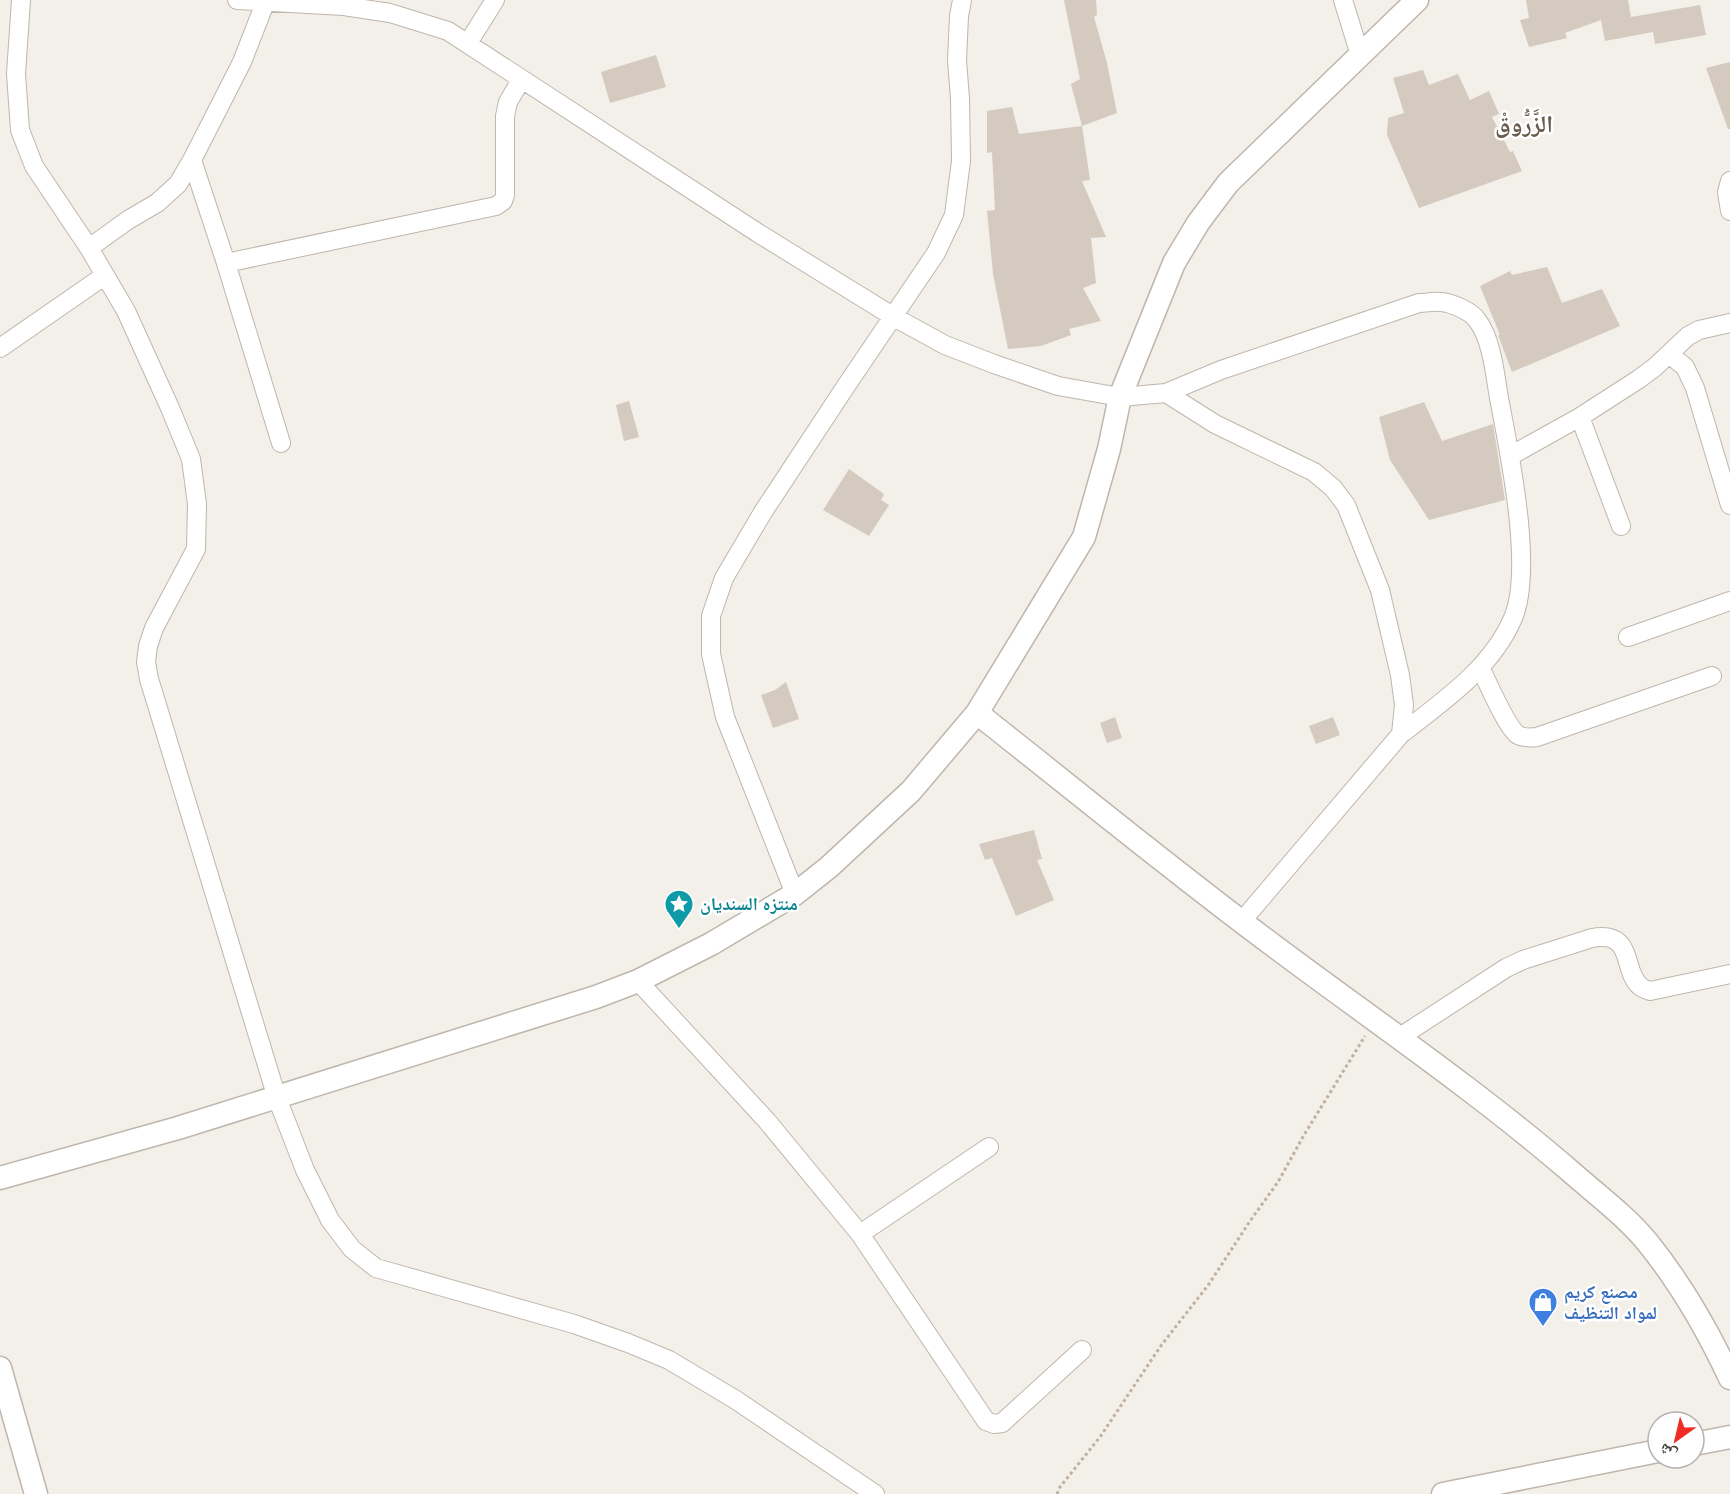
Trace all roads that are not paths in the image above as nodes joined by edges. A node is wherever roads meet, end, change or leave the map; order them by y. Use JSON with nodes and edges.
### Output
{"nodes":[{"id":1,"x":21,"y":0,"type":"edge"},
{"id":2,"x":237,"y":0,"type":"edge"},
{"id":3,"x":495,"y":0,"type":"edge"},
{"id":4,"x":962,"y":0,"type":"edge"},
{"id":5,"x":1343,"y":0,"type":"edge"},
{"id":6,"x":1417,"y":0,"type":"edge"},
{"id":7,"x":301,"y":2,"type":"edge"},
{"id":8,"x":265,"y":3,"type":"junction"},
{"id":9,"x":468,"y":43,"type":"junction"},
{"id":10,"x":1360,"y":55,"type":"junction"},
{"id":11,"x":521,"y":80,"type":"junction"},
{"id":12,"x":192,"y":160,"type":"junction"},
{"id":13,"x":1730,"y":181,"type":"edge"},
{"id":14,"x":1730,"y":211,"type":"edge"},
{"id":15,"x":89,"y":248,"type":"junction"},
{"id":16,"x":226,"y":263,"type":"junction"},
{"id":17,"x":104,"y":276,"type":"junction"},
{"id":18,"x":894,"y":317,"type":"junction"},
{"id":19,"x":1730,"y":323,"type":"edge"},
{"id":20,"x":0,"y":348,"type":"edge"},
{"id":21,"x":1669,"y":354,"type":"junction"},
{"id":22,"x":1167,"y":393,"type":"junction"},
{"id":23,"x":1120,"y":397,"type":"junction"},
{"id":24,"x":1580,"y":417,"type":"junction"},
{"id":25,"x":281,"y":444,"type":"dead end"},
{"id":26,"x":1510,"y":456,"type":"junction"},
{"id":27,"x":1730,"y":505,"type":"edge"},
{"id":28,"x":1621,"y":525,"type":"dead end"},
{"id":29,"x":1730,"y":601,"type":"edge"},
{"id":30,"x":1628,"y":637,"type":"dead end"},
{"id":31,"x":1480,"y":667,"type":"junction"},
{"id":32,"x":1712,"y":676,"type":"dead end"},
{"id":33,"x":977,"y":713,"type":"junction"},
{"id":34,"x":1401,"y":734,"type":"junction"},
{"id":35,"x":795,"y":894,"type":"junction"},
{"id":36,"x":1241,"y":922,"type":"junction"},
{"id":37,"x":1730,"y":974,"type":"edge"},
{"id":38,"x":638,"y":981,"type":"junction"},
{"id":39,"x":1400,"y":1037,"type":"junction"},
{"id":40,"x":277,"y":1098,"type":"junction"},
{"id":41,"x":989,"y":1147,"type":"dead end"},
{"id":42,"x":0,"y":1178,"type":"edge"},
{"id":43,"x":860,"y":1234,"type":"junction"},
{"id":44,"x":1082,"y":1350,"type":"dead end"},
{"id":45,"x":0,"y":1368,"type":"edge"},
{"id":46,"x":1730,"y":1378,"type":"edge"},
{"id":47,"x":1730,"y":1437,"type":"edge"},
{"id":48,"x":1706,"y":1442,"type":"edge"},
{"id":49,"x":1646,"y":1453,"type":"edge"},
{"id":50,"x":36,"y":1494,"type":"edge"},
{"id":51,"x":875,"y":1494,"type":"edge"},
{"id":52,"x":1443,"y":1494,"type":"edge"}],
"edges":[{"from":1,"to":15,"type":"street"},
{"from":2,"to":8,"type":"street"},
{"from":3,"to":9,"type":"street"},
{"from":4,"to":18,"type":"street"},
{"from":5,"to":10,"type":"street"},
{"from":6,"to":10,"type":"street"},
{"from":7,"to":8,"type":"street"},
{"from":7,"to":9,"type":"street"},
{"from":8,"to":12,"type":"street"},
{"from":9,"to":11,"type":"street"},
{"from":10,"to":23,"type":"street"},
{"from":11,"to":16,"type":"street"},
{"from":11,"to":18,"type":"street"},
{"from":12,"to":15,"type":"street"},
{"from":12,"to":16,"type":"street"},
{"from":13,"to":14,"type":"street"},
{"from":15,"to":17,"type":"street"},
{"from":16,"to":25,"type":"street"},
{"from":17,"to":20,"type":"street"},
{"from":17,"to":40,"type":"street"},
{"from":18,"to":23,"type":"street"},
{"from":18,"to":35,"type":"street"},
{"from":19,"to":21,"type":"street"},
{"from":21,"to":24,"type":"street"},
{"from":21,"to":27,"type":"street"},
{"from":22,"to":23,"type":"street"},
{"from":22,"to":26,"type":"street"},
{"from":22,"to":34,"type":"street"},
{"from":23,"to":33,"type":"street"},
{"from":24,"to":26,"type":"street"},
{"from":24,"to":28,"type":"street"},
{"from":26,"to":31,"type":"street"},
{"from":29,"to":30,"type":"street"},
{"from":31,"to":32,"type":"street"},
{"from":31,"to":34,"type":"street"},
{"from":33,"to":35,"type":"street"},
{"from":33,"to":36,"type":"street"},
{"from":34,"to":36,"type":"street"},
{"from":35,"to":38,"type":"street"},
{"from":36,"to":39,"type":"street"},
{"from":37,"to":39,"type":"street"},
{"from":38,"to":40,"type":"street"},
{"from":38,"to":43,"type":"street"},
{"from":39,"to":46,"type":"street"},
{"from":40,"to":42,"type":"street"},
{"from":40,"to":51,"type":"street"},
{"from":41,"to":43,"type":"street"},
{"from":43,"to":44,"type":"street"},
{"from":45,"to":50,"type":"street"},
{"from":47,"to":48,"type":"street"},
{"from":49,"to":52,"type":"street"}]}
